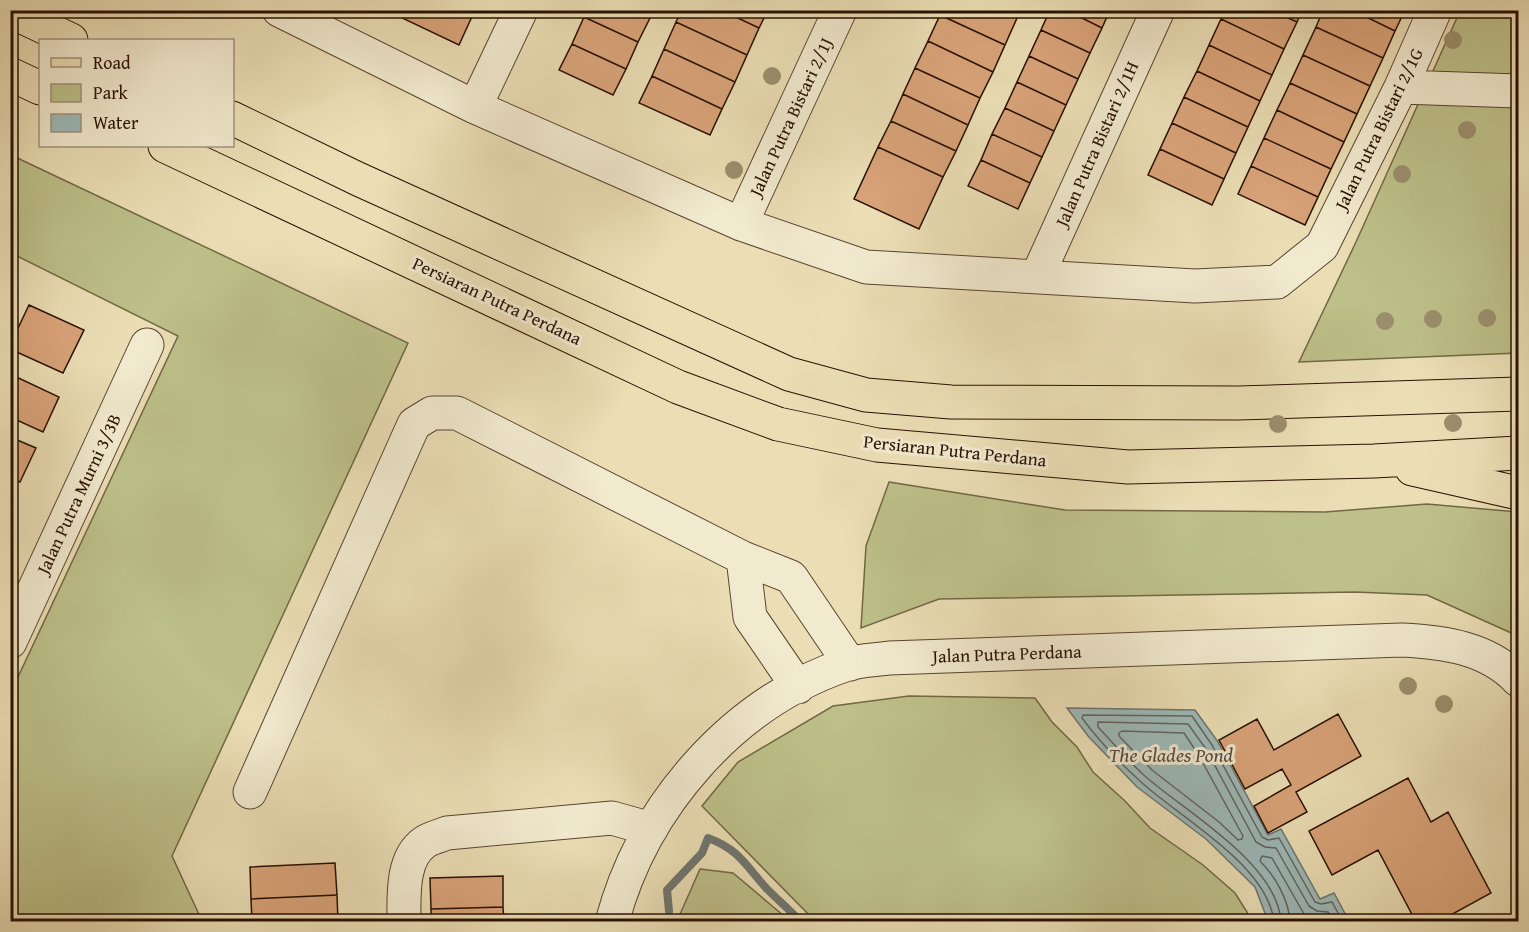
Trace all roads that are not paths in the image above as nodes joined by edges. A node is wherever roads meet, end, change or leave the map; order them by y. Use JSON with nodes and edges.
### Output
{"nodes":[{"id":1,"x":279,"y":10,"type":"edge"},
{"id":2,"x":521,"y":10,"type":"edge"},
{"id":3,"x":840,"y":10,"type":"edge"},
{"id":4,"x":1158,"y":10,"type":"edge"},
{"id":5,"x":1435,"y":10,"type":"edge"},
{"id":6,"x":10,"y":11,"type":"edge"},
{"id":7,"x":69,"y":39,"type":"edge"},
{"id":8,"x":10,"y":74,"type":"edge"},
{"id":9,"x":1401,"y":87,"type":"junction"},
{"id":10,"x":39,"y":88,"type":"edge"},
{"id":11,"x":1518,"y":91,"type":"edge"},
{"id":12,"x":475,"y":107,"type":"junction"},
{"id":13,"x":234,"y":119,"type":"edge"},
{"id":14,"x":167,"y":147,"type":"edge"},
{"id":15,"x":741,"y":224,"type":"junction"},
{"id":16,"x":1037,"y":277,"type":"junction"},
{"id":17,"x":147,"y":345,"type":"dead end"},
{"id":18,"x":1518,"y":394,"type":"edge"},
{"id":19,"x":1518,"y":453,"type":"edge"},
{"id":20,"x":1374,"y":461,"type":"junction"},
{"id":21,"x":1518,"y":493,"type":"edge"},
{"id":22,"x":743,"y":558,"type":"junction"},
{"id":23,"x":10,"y":642,"type":"edge"},
{"id":24,"x":850,"y":664,"type":"junction"},
{"id":25,"x":1518,"y":680,"type":"edge"},
{"id":26,"x":798,"y":687,"type":"junction"},
{"id":27,"x":250,"y":792,"type":"dead end"},
{"id":28,"x":651,"y":829,"type":"junction"},
{"id":29,"x":404,"y":921,"type":"edge"},
{"id":30,"x":612,"y":921,"type":"edge"}],
"edges":[{"from":1,"to":12,"type":"street"},
{"from":2,"to":12,"type":"street"},
{"from":3,"to":15,"type":"street","name":"Jalan Putra Bistari 2/1J"},
{"from":4,"to":16,"type":"street","name":"Jalan Putra Bistari 2/1H"},
{"from":5,"to":9,"type":"street","name":"Jalan Putra Bistari 2/1G"},
{"from":6,"to":7,"type":"main road"},
{"from":8,"to":10,"type":"main road"},
{"from":9,"to":11,"type":"street"},
{"from":9,"to":16,"type":"street","name":"Jalan Putra Bistari 2/1G"},
{"from":12,"to":15,"type":"street"},
{"from":13,"to":18,"type":"main road"},
{"from":14,"to":20,"type":"main road","name":"Persiaran Putra Perdana"},
{"from":15,"to":16,"type":"street"},
{"from":17,"to":23,"type":"street","name":"Jalan Putra Murni 3/3B"},
{"from":19,"to":20,"type":"main road","name":"Persiaran Putra Perdana"},
{"from":20,"to":21,"type":"main road"},
{"from":22,"to":24,"type":"street"},
{"from":22,"to":26,"type":"street"},
{"from":22,"to":27,"type":"street"},
{"from":24,"to":25,"type":"street","name":"Jalan Putra Perdana"},
{"from":24,"to":26,"type":"street","name":"Jalan Putra Perdana"},
{"from":26,"to":28,"type":"street","name":"Jalan Putra Perdana"},
{"from":28,"to":29,"type":"street"},
{"from":28,"to":30,"type":"street","name":"Jalan Putra Perdana"}]}
